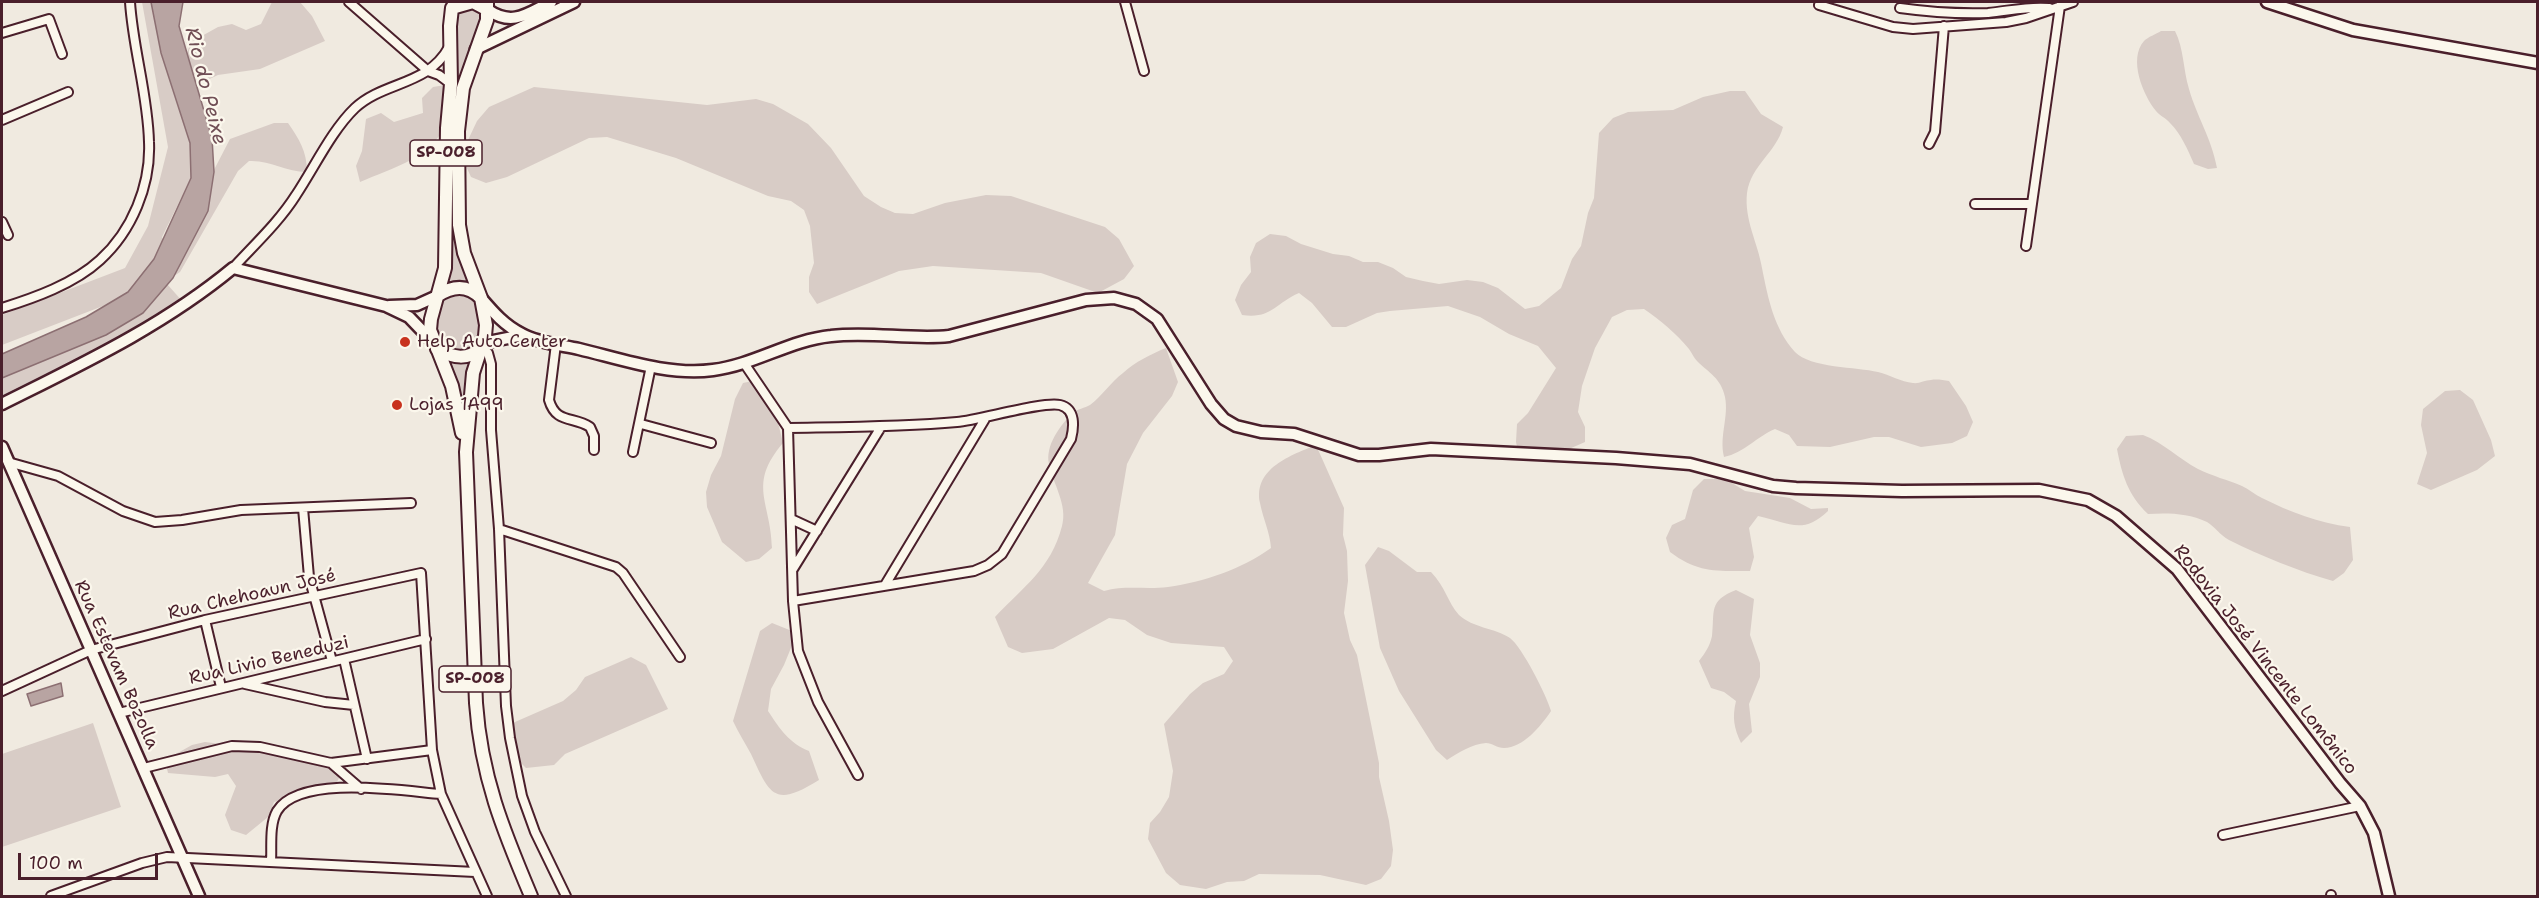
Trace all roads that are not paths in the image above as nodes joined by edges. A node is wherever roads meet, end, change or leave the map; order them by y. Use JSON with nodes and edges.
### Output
{"nodes":[{"id":1,"x":130,"y":2,"type":"edge"},
{"id":2,"x":349,"y":2,"type":"edge"},
{"id":3,"x":552,"y":2,"type":"edge"},
{"id":4,"x":574,"y":2,"type":"edge"},
{"id":5,"x":1125,"y":2,"type":"edge"},
{"id":6,"x":2073,"y":2,"type":"edge"},
{"id":7,"x":2267,"y":2,"type":"edge"},
{"id":8,"x":454,"y":5,"type":"edge"},
{"id":9,"x":1820,"y":5,"type":"dead end"},
{"id":10,"x":488,"y":6,"type":"edge"},
{"id":11,"x":1900,"y":8,"type":"dead end"},
{"id":12,"x":2057,"y":8,"type":"junction"},
{"id":13,"x":1944,"y":26,"type":"junction"},
{"id":14,"x":2,"y":33,"type":"edge"},
{"id":15,"x":451,"y":45,"type":"junction"},
{"id":16,"x":476,"y":49,"type":"junction"},
{"id":17,"x":62,"y":54,"type":"dead end"},
{"id":18,"x":2538,"y":63,"type":"edge"},
{"id":19,"x":428,"y":71,"type":"junction"},
{"id":20,"x":1144,"y":71,"type":"dead end"},
{"id":21,"x":451,"y":84,"type":"junction"},
{"id":22,"x":68,"y":92,"type":"dead end"},
{"id":23,"x":2,"y":120,"type":"edge"},
{"id":24,"x":1929,"y":144,"type":"dead end"},
{"id":25,"x":1975,"y":204,"type":"dead end"},
{"id":26,"x":2032,"y":204,"type":"junction"},
{"id":27,"x":2,"y":222,"type":"edge"},
{"id":28,"x":8,"y":235,"type":"dead end"},
{"id":29,"x":2026,"y":246,"type":"dead end"},
{"id":30,"x":233,"y":268,"type":"junction"},
{"id":31,"x":437,"y":296,"type":"junction"},
{"id":32,"x":481,"y":298,"type":"junction"},
{"id":33,"x":386,"y":306,"type":"junction"},
{"id":34,"x":2,"y":308,"type":"edge"},
{"id":35,"x":523,"y":335,"type":"junction"},
{"id":36,"x":556,"y":344,"type":"junction"},
{"id":37,"x":482,"y":347,"type":"junction"},
{"id":38,"x":437,"y":349,"type":"junction"},
{"id":39,"x":744,"y":363,"type":"junction"},
{"id":40,"x":651,"y":366,"type":"junction"},
{"id":41,"x":2,"y":404,"type":"edge"},
{"id":42,"x":985,"y":419,"type":"junction"},
{"id":43,"x":640,"y":424,"type":"junction"},
{"id":44,"x":881,"y":427,"type":"junction"},
{"id":45,"x":788,"y":428,"type":"junction"},
{"id":46,"x":711,"y":443,"type":"dead end"},
{"id":47,"x":2,"y":447,"type":"edge"},
{"id":48,"x":594,"y":450,"type":"dead end"},
{"id":49,"x":466,"y":452,"type":"junction"},
{"id":50,"x":633,"y":452,"type":"dead end"},
{"id":51,"x":8,"y":462,"type":"junction"},
{"id":52,"x":411,"y":503,"type":"dead end"},
{"id":53,"x":303,"y":508,"type":"junction"},
{"id":54,"x":791,"y":519,"type":"junction"},
{"id":55,"x":499,"y":529,"type":"junction"},
{"id":56,"x":817,"y":531,"type":"junction"},
{"id":57,"x":792,"y":570,"type":"junction"},
{"id":58,"x":885,"y":585,"type":"junction"},
{"id":59,"x":313,"y":596,"type":"junction"},
{"id":60,"x":793,"y":602,"type":"junction"},
{"id":61,"x":205,"y":620,"type":"junction"},
{"id":62,"x":426,"y":639,"type":"junction"},
{"id":63,"x":91,"y":650,"type":"junction"},
{"id":64,"x":680,"y":657,"type":"dead end"},
{"id":65,"x":344,"y":659,"type":"junction"},
{"id":66,"x":332,"y":661,"type":"junction"},
{"id":67,"x":244,"y":683,"type":"junction"},
{"id":68,"x":221,"y":687,"type":"junction"},
{"id":69,"x":2,"y":691,"type":"edge"},
{"id":70,"x":354,"y":705,"type":"junction"},
{"id":71,"x":119,"y":712,"type":"junction"},
{"id":72,"x":432,"y":750,"type":"junction"},
{"id":73,"x":367,"y":759,"type":"junction"},
{"id":74,"x":331,"y":763,"type":"junction"},
{"id":75,"x":144,"y":768,"type":"junction"},
{"id":76,"x":858,"y":775,"type":"dead end"},
{"id":77,"x":361,"y":789,"type":"junction"},
{"id":78,"x":441,"y":794,"type":"junction"},
{"id":79,"x":2360,"y":806,"type":"junction"},
{"id":80,"x":2223,"y":836,"type":"dead end"},
{"id":81,"x":182,"y":858,"type":"junction"},
{"id":82,"x":271,"y":862,"type":"junction"},
{"id":83,"x":475,"y":872,"type":"junction"},
{"id":84,"x":51,"y":897,"type":"edge"},
{"id":85,"x":199,"y":897,"type":"edge"},
{"id":86,"x":487,"y":897,"type":"edge"},
{"id":87,"x":531,"y":897,"type":"edge"},
{"id":88,"x":566,"y":897,"type":"edge"},
{"id":89,"x":2389,"y":897,"type":"edge"}],
"edges":[{"from":1,"to":34,"type":"street"},
{"from":2,"to":19,"type":"street"},
{"from":3,"to":10,"type":"main road"},
{"from":4,"to":16,"type":"main road"},
{"from":5,"to":20,"type":"street"},
{"from":6,"to":12,"type":"street"},
{"from":7,"to":18,"type":"main road"},
{"from":8,"to":10,"type":"main road"},
{"from":8,"to":15,"type":"main road","number":"SP-008"},
{"from":9,"to":13,"type":"street"},
{"from":10,"to":16,"type":"main road","number":"SP-008"},
{"from":11,"to":12,"type":"street"},
{"from":12,"to":13,"type":"street"},
{"from":12,"to":26,"type":"street"},
{"from":13,"to":24,"type":"street"},
{"from":14,"to":17,"type":"street"},
{"from":15,"to":19,"type":"street"},
{"from":15,"to":21,"type":"main road","number":"SP-008"},
{"from":16,"to":32,"type":"main road","number":"SP-008"},
{"from":19,"to":21,"type":"street"},
{"from":19,"to":30,"type":"street"},
{"from":21,"to":31,"type":"main road","number":"SP-008"},
{"from":22,"to":23,"type":"street"},
{"from":25,"to":26,"type":"street"},
{"from":26,"to":29,"type":"street"},
{"from":27,"to":28,"type":"street"},
{"from":30,"to":33,"type":"main road"},
{"from":30,"to":41,"type":"main road"},
{"from":31,"to":32,"type":"main road"},
{"from":31,"to":33,"type":"main road"},
{"from":31,"to":38,"type":"main road","number":"SP-008"},
{"from":32,"to":35,"type":"main road","name":"Rodovia José Vincente Lomônico"},
{"from":32,"to":37,"type":"main road","number":"SP-008"},
{"from":33,"to":38,"type":"main road"},
{"from":35,"to":36,"type":"main road","name":"Rodovia José Vincente Lomônico"},
{"from":35,"to":37,"type":"main road","name":"Rodovia José Vincente Lomônico"},
{"from":36,"to":40,"type":"main road","name":"Rodovia José Vincente Lomônico"},
{"from":36,"to":48,"type":"street"},
{"from":37,"to":38,"type":"main road"},
{"from":37,"to":49,"type":"main road","number":"SP-008"},
{"from":37,"to":55,"type":"street"},
{"from":38,"to":49,"type":"main road","number":"SP-008"},
{"from":39,"to":40,"type":"main road","name":"Rodovia José Vincente Lomônico"},
{"from":39,"to":45,"type":"street"},
{"from":39,"to":79,"type":"main road","name":"Rodovia José Vincente Lomônico"},
{"from":40,"to":43,"type":"street"},
{"from":42,"to":44,"type":"street"},
{"from":42,"to":58,"type":"street"},
{"from":42,"to":58,"type":"street"},
{"from":43,"to":46,"type":"street"},
{"from":43,"to":50,"type":"street"},
{"from":44,"to":45,"type":"street"},
{"from":44,"to":56,"type":"street"},
{"from":45,"to":54,"type":"street"},
{"from":47,"to":51,"type":"main road","name":"Rua Estevam Bozolla"},
{"from":49,"to":87,"type":"main road","number":"SP-008"},
{"from":51,"to":53,"type":"street"},
{"from":51,"to":63,"type":"main road","name":"Rua Estevam Bozolla"},
{"from":52,"to":53,"type":"street"},
{"from":53,"to":59,"type":"street"},
{"from":54,"to":56,"type":"street"},
{"from":54,"to":57,"type":"street"},
{"from":55,"to":64,"type":"street"},
{"from":55,"to":88,"type":"street"},
{"from":56,"to":57,"type":"street"},
{"from":57,"to":60,"type":"street"},
{"from":58,"to":60,"type":"street"},
{"from":59,"to":61,"type":"street","name":"Rua Chehoaun José"},
{"from":59,"to":62,"type":"street","name":"Rua Chehoaun José"},
{"from":59,"to":66,"type":"street"},
{"from":60,"to":76,"type":"street"},
{"from":61,"to":63,"type":"street","name":"Rua Chehoaun José"},
{"from":61,"to":68,"type":"street"},
{"from":62,"to":65,"type":"street","name":"Rua Livio Beneduzi"},
{"from":62,"to":72,"type":"street"},
{"from":63,"to":69,"type":"street","name":"Rua Chehoaun José"},
{"from":63,"to":71,"type":"main road","name":"Rua Estevam Bozolla"},
{"from":65,"to":66,"type":"street","name":"Rua Livio Beneduzi"},
{"from":65,"to":70,"type":"street"},
{"from":66,"to":67,"type":"street","name":"Rua Livio Beneduzi"},
{"from":67,"to":68,"type":"street","name":"Rua Livio Beneduzi"},
{"from":67,"to":70,"type":"street"},
{"from":68,"to":71,"type":"street","name":"Rua Livio Beneduzi"},
{"from":70,"to":73,"type":"street"},
{"from":71,"to":75,"type":"main road","name":"Rua Estevam Bozolla"},
{"from":72,"to":73,"type":"street"},
{"from":72,"to":78,"type":"street"},
{"from":73,"to":74,"type":"street"},
{"from":74,"to":75,"type":"street"},
{"from":74,"to":77,"type":"street"},
{"from":75,"to":81,"type":"main road","name":"Rua Estevam Bozolla"},
{"from":77,"to":78,"type":"street"},
{"from":77,"to":82,"type":"street"},
{"from":78,"to":83,"type":"street"},
{"from":79,"to":80,"type":"street"},
{"from":79,"to":89,"type":"main road","name":"Rodovia José Vincente Lomônico"},
{"from":81,"to":82,"type":"street"},
{"from":81,"to":84,"type":"street"},
{"from":81,"to":85,"type":"main road","name":"Rua Estevam Bozolla"},
{"from":82,"to":83,"type":"street"},
{"from":83,"to":86,"type":"street"}]}
